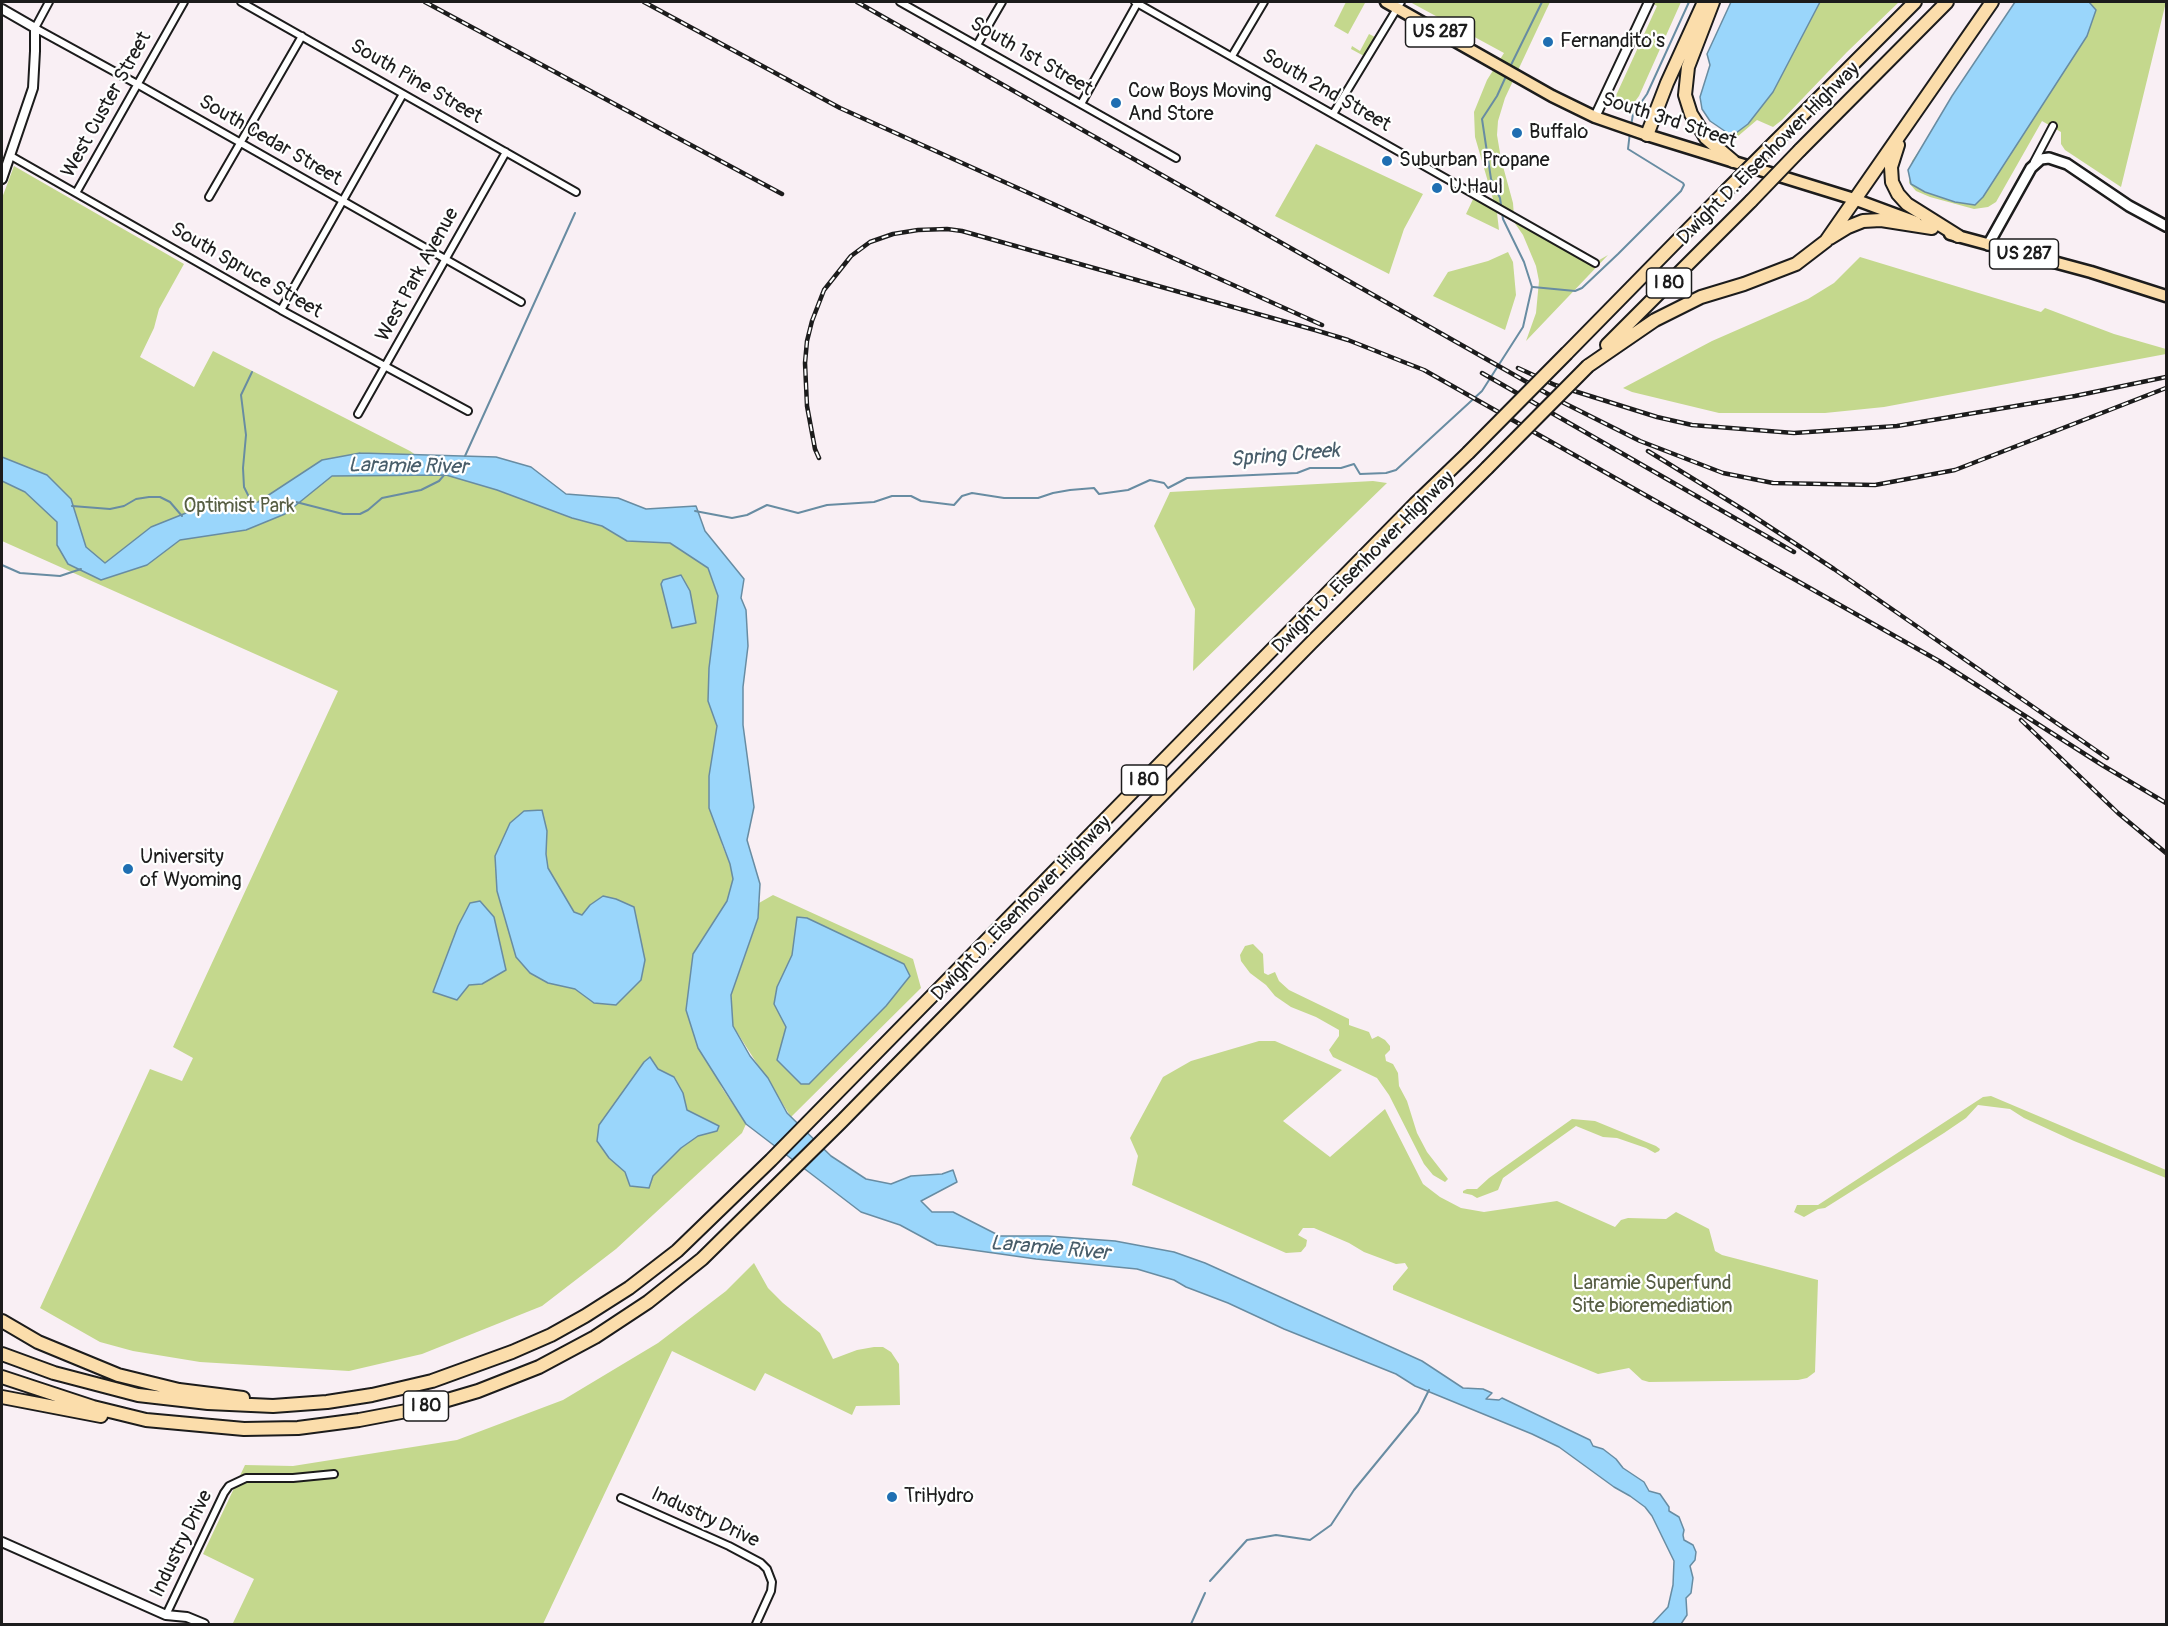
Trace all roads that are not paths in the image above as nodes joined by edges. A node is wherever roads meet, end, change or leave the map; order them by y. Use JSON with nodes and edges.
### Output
{"nodes":[{"id":1,"x":49,"y":2,"type":"edge"},
{"id":2,"x":184,"y":2,"type":"edge"},
{"id":3,"x":241,"y":2,"type":"edge"},
{"id":4,"x":900,"y":2,"type":"edge"},
{"id":5,"x":1002,"y":2,"type":"edge"},
{"id":6,"x":1137,"y":2,"type":"edge"},
{"id":7,"x":1264,"y":2,"type":"edge"},
{"id":8,"x":1649,"y":2,"type":"edge"},
{"id":9,"x":1704,"y":2,"type":"edge"},
{"id":10,"x":1713,"y":2,"type":"edge"},
{"id":11,"x":1913,"y":2,"type":"edge"},
{"id":12,"x":1947,"y":2,"type":"edge"},
{"id":13,"x":1992,"y":2,"type":"edge"},
{"id":14,"x":1392,"y":3,"type":"edge"},
{"id":15,"x":2,"y":9,"type":"edge"},
{"id":16,"x":1704,"y":23,"type":"junction"},
{"id":17,"x":34,"y":28,"type":"junction"},
{"id":18,"x":302,"y":36,"type":"junction"},
{"id":19,"x":977,"y":45,"type":"junction"},
{"id":20,"x":1232,"y":56,"type":"junction"},
{"id":21,"x":137,"y":84,"type":"junction"},
{"id":22,"x":403,"y":94,"type":"junction"},
{"id":23,"x":1081,"y":104,"type":"junction"},
{"id":24,"x":1333,"y":114,"type":"junction"},
{"id":25,"x":1595,"y":117,"type":"junction"},
{"id":26,"x":2053,"y":126,"type":"dead end"},
{"id":27,"x":1903,"y":132,"type":"junction"},
{"id":28,"x":1647,"y":135,"type":"junction"},
{"id":29,"x":241,"y":144,"type":"junction"},
{"id":30,"x":507,"y":152,"type":"junction"},
{"id":31,"x":11,"y":156,"type":"junction"},
{"id":32,"x":1176,"y":158,"type":"dead end"},
{"id":33,"x":1733,"y":161,"type":"junction"},
{"id":34,"x":2031,"y":168,"type":"junction"},
{"id":35,"x":2,"y":179,"type":"edge"},
{"id":36,"x":576,"y":192,"type":"dead end"},
{"id":37,"x":76,"y":193,"type":"junction"},
{"id":38,"x":209,"y":197,"type":"dead end"},
{"id":39,"x":1854,"y":199,"type":"junction"},
{"id":40,"x":342,"y":201,"type":"junction"},
{"id":41,"x":2166,"y":226,"type":"edge"},
{"id":42,"x":1932,"y":228,"type":"junction"},
{"id":43,"x":1958,"y":236,"type":"junction"},
{"id":44,"x":1826,"y":241,"type":"junction"},
{"id":45,"x":1989,"y":245,"type":"junction"},
{"id":46,"x":446,"y":259,"type":"junction"},
{"id":47,"x":1595,"y":263,"type":"dead end"},
{"id":48,"x":2166,"y":296,"type":"edge"},
{"id":49,"x":521,"y":302,"type":"dead end"},
{"id":50,"x":281,"y":310,"type":"junction"},
{"id":51,"x":1588,"y":366,"type":"junction"},
{"id":52,"x":385,"y":367,"type":"junction"},
{"id":53,"x":468,"y":411,"type":"dead end"},
{"id":54,"x":358,"y":414,"type":"dead end"},
{"id":55,"x":2,"y":1321,"type":"edge"},
{"id":56,"x":2,"y":1354,"type":"edge"},
{"id":57,"x":2,"y":1377,"type":"edge"},
{"id":58,"x":432,"y":1381,"type":"junction"},
{"id":59,"x":2,"y":1397,"type":"edge"},
{"id":60,"x":146,"y":1420,"type":"junction"},
{"id":61,"x":334,"y":1474,"type":"dead end"},
{"id":62,"x":621,"y":1498,"type":"dead end"},
{"id":63,"x":2,"y":1542,"type":"edge"},
{"id":64,"x":166,"y":1615,"type":"junction"},
{"id":65,"x":173,"y":1624,"type":"edge"},
{"id":66,"x":204,"y":1624,"type":"edge"},
{"id":67,"x":756,"y":1624,"type":"edge"}],
"edges":[{"from":1,"to":17,"type":"street"},
{"from":2,"to":21,"type":"street","name":"West Custer Street"},
{"from":3,"to":18,"type":"street","name":"South Pine Street"},
{"from":4,"to":19,"type":"street","name":"South 1st Street"},
{"from":5,"to":19,"type":"street"},
{"from":6,"to":20,"type":"street","name":"South 2nd Street"},
{"from":6,"to":23,"type":"street"},
{"from":7,"to":20,"type":"street"},
{"from":8,"to":25,"type":"street"},
{"from":9,"to":28,"type":"highway"},
{"from":10,"to":16,"type":"highway"},
{"from":11,"to":58,"type":"highway","name":"Dwight D. Eisenhower Highway","number":"I 80","bridge":true},
{"from":12,"to":51,"type":"highway","name":"Dwight D. Eisenhower Highway","number":"I 80","bridge":true},
{"from":13,"to":27,"type":"highway"},
{"from":14,"to":24,"type":"street"},
{"from":14,"to":25,"type":"main road","name":"South 3rd Street","number":"US 287"},
{"from":15,"to":17,"type":"street","name":"South Cedar Street"},
{"from":16,"to":28,"type":"highway"},
{"from":16,"to":33,"type":"highway"},
{"from":17,"to":21,"type":"street","name":"South Cedar Street"},
{"from":17,"to":31,"type":"street"},
{"from":18,"to":22,"type":"street","name":"South Pine Street"},
{"from":18,"to":29,"type":"street"},
{"from":19,"to":23,"type":"street","name":"South 1st Street"},
{"from":20,"to":24,"type":"street","name":"South 2nd Street"},
{"from":21,"to":29,"type":"street","name":"South Cedar Street"},
{"from":21,"to":37,"type":"street","name":"West Custer Street"},
{"from":22,"to":30,"type":"street","name":"South Pine Street"},
{"from":22,"to":40,"type":"street"},
{"from":23,"to":32,"type":"street","name":"South 1st Street"},
{"from":24,"to":47,"type":"street","name":"South 2nd Street"},
{"from":25,"to":28,"type":"main road","name":"South 3rd Street","number":"US 287"},
{"from":26,"to":34,"type":"street"},
{"from":27,"to":39,"type":"highway"},
{"from":27,"to":43,"type":"highway"},
{"from":28,"to":33,"type":"main road","name":"South 3rd Street","number":"US 287"},
{"from":29,"to":38,"type":"street"},
{"from":29,"to":40,"type":"street","name":"South Cedar Street"},
{"from":30,"to":36,"type":"street","name":"South Pine Street"},
{"from":30,"to":46,"type":"street","name":"West Park Avenue"},
{"from":31,"to":35,"type":"street"},
{"from":31,"to":37,"type":"street","name":"South Spruce Street"},
{"from":33,"to":39,"type":"main road","name":"South 3rd Street","number":"US 287"},
{"from":34,"to":41,"type":"main road"},
{"from":34,"to":45,"type":"main road"},
{"from":37,"to":50,"type":"street","name":"South Spruce Street"},
{"from":39,"to":42,"type":"main road","name":"South 3rd Street","number":"US 287"},
{"from":39,"to":44,"type":"highway"},
{"from":40,"to":46,"type":"street","name":"South Cedar Street"},
{"from":40,"to":50,"type":"street"},
{"from":42,"to":43,"type":"main road","name":"South 3rd Street","number":"US 287"},
{"from":42,"to":44,"type":"highway"},
{"from":43,"to":45,"type":"main road","name":"South 3rd Street","number":"US 287"},
{"from":44,"to":51,"type":"highway"},
{"from":45,"to":48,"type":"main road","name":"South 3rd Street","number":"US 287"},
{"from":46,"to":49,"type":"street","name":"South Cedar Street"},
{"from":46,"to":52,"type":"street","name":"West Park Avenue"},
{"from":50,"to":52,"type":"street","name":"South Spruce Street"},
{"from":51,"to":60,"type":"highway","name":"Dwight D. Eisenhower Highway","number":"I 80","bridge":true},
{"from":52,"to":53,"type":"street","name":"South Spruce Street"},
{"from":52,"to":54,"type":"street","name":"West Park Avenue"},
{"from":55,"to":58,"type":"highway"},
{"from":56,"to":58,"type":"highway","name":"Dwight D. Eisenhower Highway","number":"I 80"},
{"from":57,"to":60,"type":"highway","name":"Dwight D. Eisenhower Highway","number":"I 80"},
{"from":59,"to":60,"type":"highway"},
{"from":61,"to":64,"type":"street","name":"Industry Drive"},
{"from":62,"to":67,"type":"street","name":"Industry Drive"},
{"from":63,"to":64,"type":"street"},
{"from":64,"to":65,"type":"street"},
{"from":64,"to":66,"type":"street"}]}
